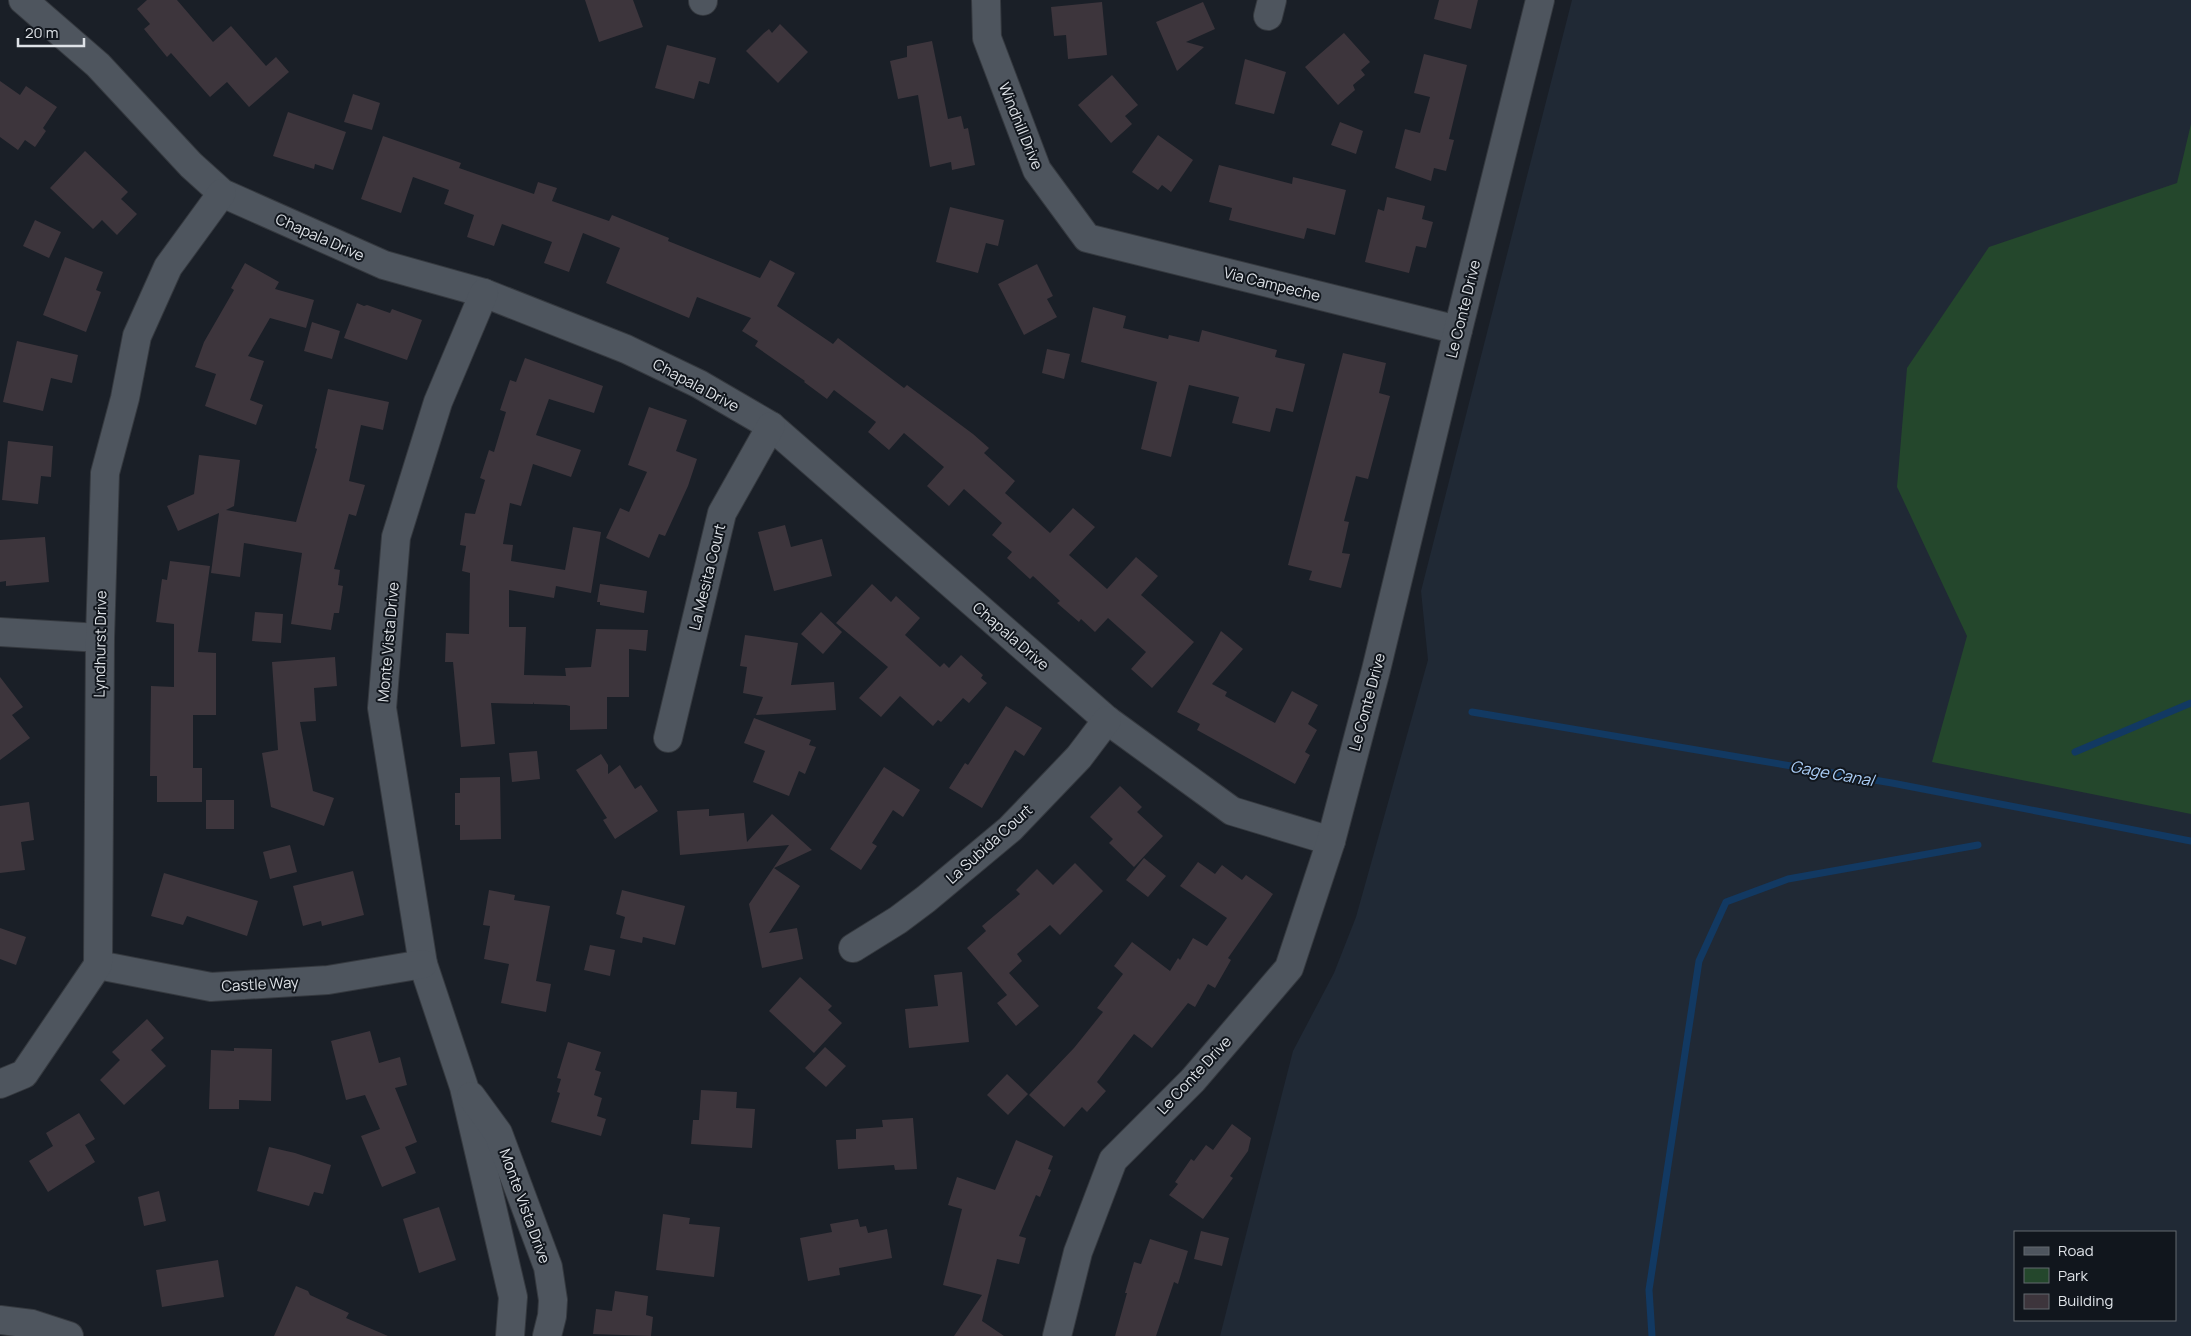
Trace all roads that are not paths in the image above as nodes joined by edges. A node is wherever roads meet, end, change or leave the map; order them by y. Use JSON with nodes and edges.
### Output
{"nodes":[{"id":1,"x":23,"y":0,"type":"edge"},
{"id":2,"x":986,"y":0,"type":"edge"},
{"id":3,"x":1540,"y":0,"type":"edge"},
{"id":4,"x":222,"y":193,"type":"junction"},
{"id":5,"x":1087,"y":238,"type":"joint"},
{"id":6,"x":484,"y":293,"type":"junction"},
{"id":7,"x":1458,"y":330,"type":"junction"},
{"id":8,"x":771,"y":426,"type":"junction"},
{"id":9,"x":0,"y":632,"type":"edge"},
{"id":10,"x":100,"y":638,"type":"junction"},
{"id":11,"x":1107,"y":720,"type":"junction"},
{"id":12,"x":668,"y":738,"type":"dead end"},
{"id":13,"x":1331,"y":841,"type":"junction"},
{"id":14,"x":852,"y":948,"type":"dead end"},
{"id":15,"x":423,"y":964,"type":"junction"},
{"id":16,"x":98,"y":965,"type":"junction"},
{"id":17,"x":0,"y":1084,"type":"edge"},
{"id":18,"x":464,"y":1087,"type":"junction"},
{"id":19,"x":0,"y":1320,"type":"edge"},
{"id":20,"x":69,"y":1336,"type":"edge"},
{"id":21,"x":510,"y":1336,"type":"edge"},
{"id":22,"x":548,"y":1336,"type":"edge"},
{"id":23,"x":1057,"y":1336,"type":"edge"}],
"edges":[{"from":1,"to":4,"type":"street","name":"Chapala Drive"},
{"from":2,"to":5,"type":"street","name":"Windhill Drive"},
{"from":3,"to":7,"type":"street","name":"Le Conte Drive"},
{"from":4,"to":6,"type":"street","name":"Chapala Drive"},
{"from":4,"to":10,"type":"street","name":"Lyndhurst Drive"},
{"from":5,"to":7,"type":"street","name":"Via Campeche"},
{"from":6,"to":8,"type":"street","name":"Chapala Drive"},
{"from":6,"to":15,"type":"street","name":"Monte Vista Drive"},
{"from":7,"to":13,"type":"street","name":"Le Conte Drive"},
{"from":8,"to":11,"type":"street","name":"Chapala Drive"},
{"from":8,"to":12,"type":"street","name":"La Mesita Court"},
{"from":9,"to":10,"type":"street"},
{"from":10,"to":16,"type":"street","name":"Lyndhurst Drive"},
{"from":11,"to":13,"type":"street","name":"Chapala Drive"},
{"from":11,"to":14,"type":"street","name":"La Subida Court"},
{"from":13,"to":23,"type":"street","name":"Le Conte Drive"},
{"from":15,"to":16,"type":"street","name":"Castle Way"},
{"from":15,"to":18,"type":"street","name":"Monte Vista Drive"},
{"from":16,"to":17,"type":"street"},
{"from":18,"to":21,"type":"street","name":"Monte Vista Drive"},
{"from":18,"to":22,"type":"street","name":"Monte Vista Drive"},
{"from":19,"to":20,"type":"street"}]}
